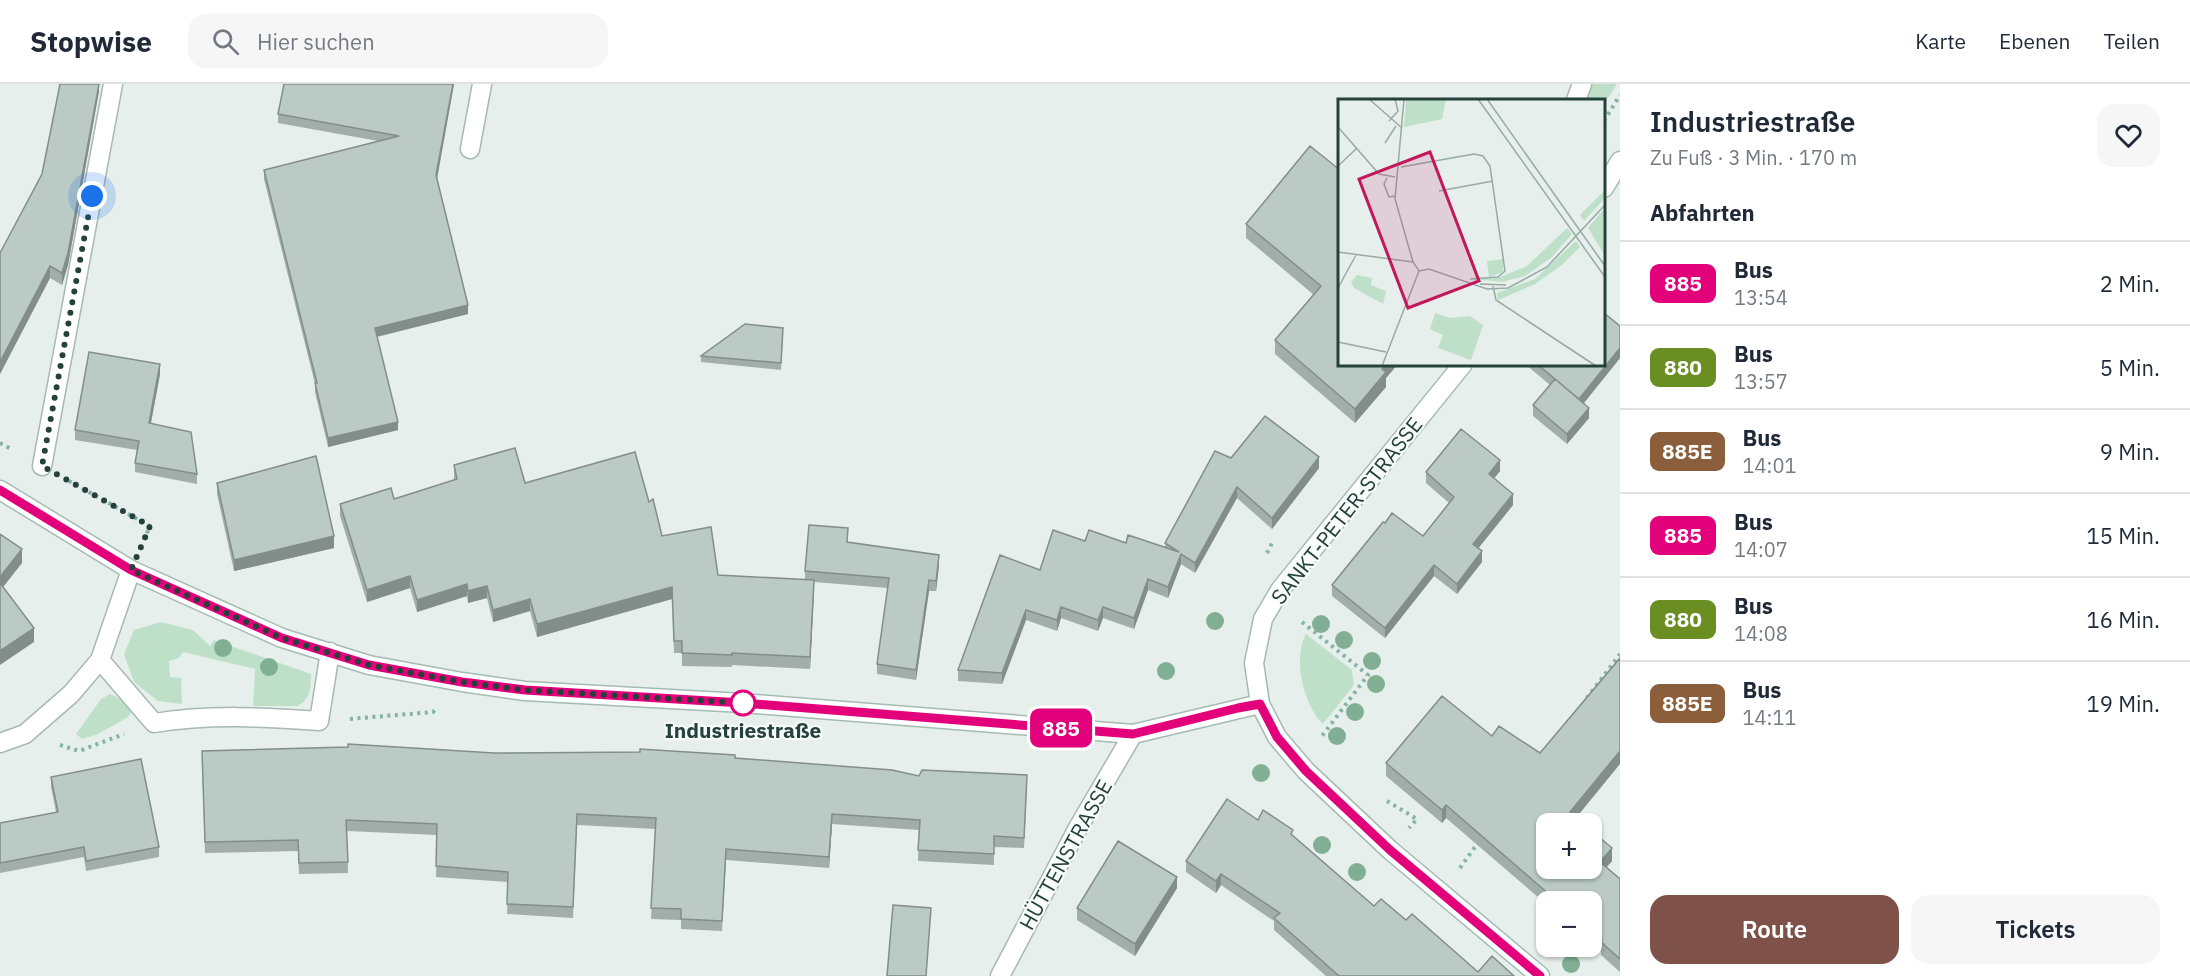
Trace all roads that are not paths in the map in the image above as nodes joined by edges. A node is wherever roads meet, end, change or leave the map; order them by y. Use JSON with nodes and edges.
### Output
{"nodes":[{"id":1,"x":113,"y":84,"type":"edge"},
{"id":2,"x":482,"y":84,"type":"edge"},
{"id":3,"x":1582,"y":84,"type":"edge"},
{"id":4,"x":1576,"y":99,"type":"edge"},
{"id":5,"x":470,"y":149,"type":"dead end"},
{"id":6,"x":1620,"y":161,"type":"edge"},
{"id":7,"x":1620,"y":176,"type":"edge"},
{"id":8,"x":1605,"y":186,"type":"edge"},
{"id":9,"x":1605,"y":192,"type":"edge"},
{"id":10,"x":1461,"y":366,"type":"edge"},
{"id":11,"x":42,"y":466,"type":"road end"},
{"id":12,"x":0,"y":490,"type":"edge"},
{"id":13,"x":131,"y":570,"type":"junction"},
{"id":14,"x":330,"y":652,"type":"junction"},
{"id":15,"x":100,"y":660,"type":"junction"},
{"id":16,"x":1260,"y":704,"type":"junction"},
{"id":17,"x":1133,"y":734,"type":"junction"},
{"id":18,"x":0,"y":743,"type":"edge"},
{"id":19,"x":1000,"y":976,"type":"edge"},
{"id":20,"x":1540,"y":976,"type":"edge"}],
"edges":[{"from":1,"to":11,"type":"street"},
{"from":2,"to":5,"type":"street"},
{"from":3,"to":4,"type":"street"},
{"from":6,"to":8,"type":"street"},
{"from":7,"to":9,"type":"street"},
{"from":10,"to":16,"type":"street","name":"SANKT-PETER-STRASSE"},
{"from":12,"to":13,"type":"street"},
{"from":13,"to":14,"type":"street"},
{"from":13,"to":15,"type":"street"},
{"from":14,"to":15,"type":"street"},
{"from":14,"to":17,"type":"street"},
{"from":15,"to":18,"type":"street"},
{"from":16,"to":17,"type":"street"},
{"from":16,"to":20,"type":"street","name":"SANKT-PETER-STRASSE"},
{"from":17,"to":19,"type":"street","name":"HÜTTENSTRASSE"}]}
